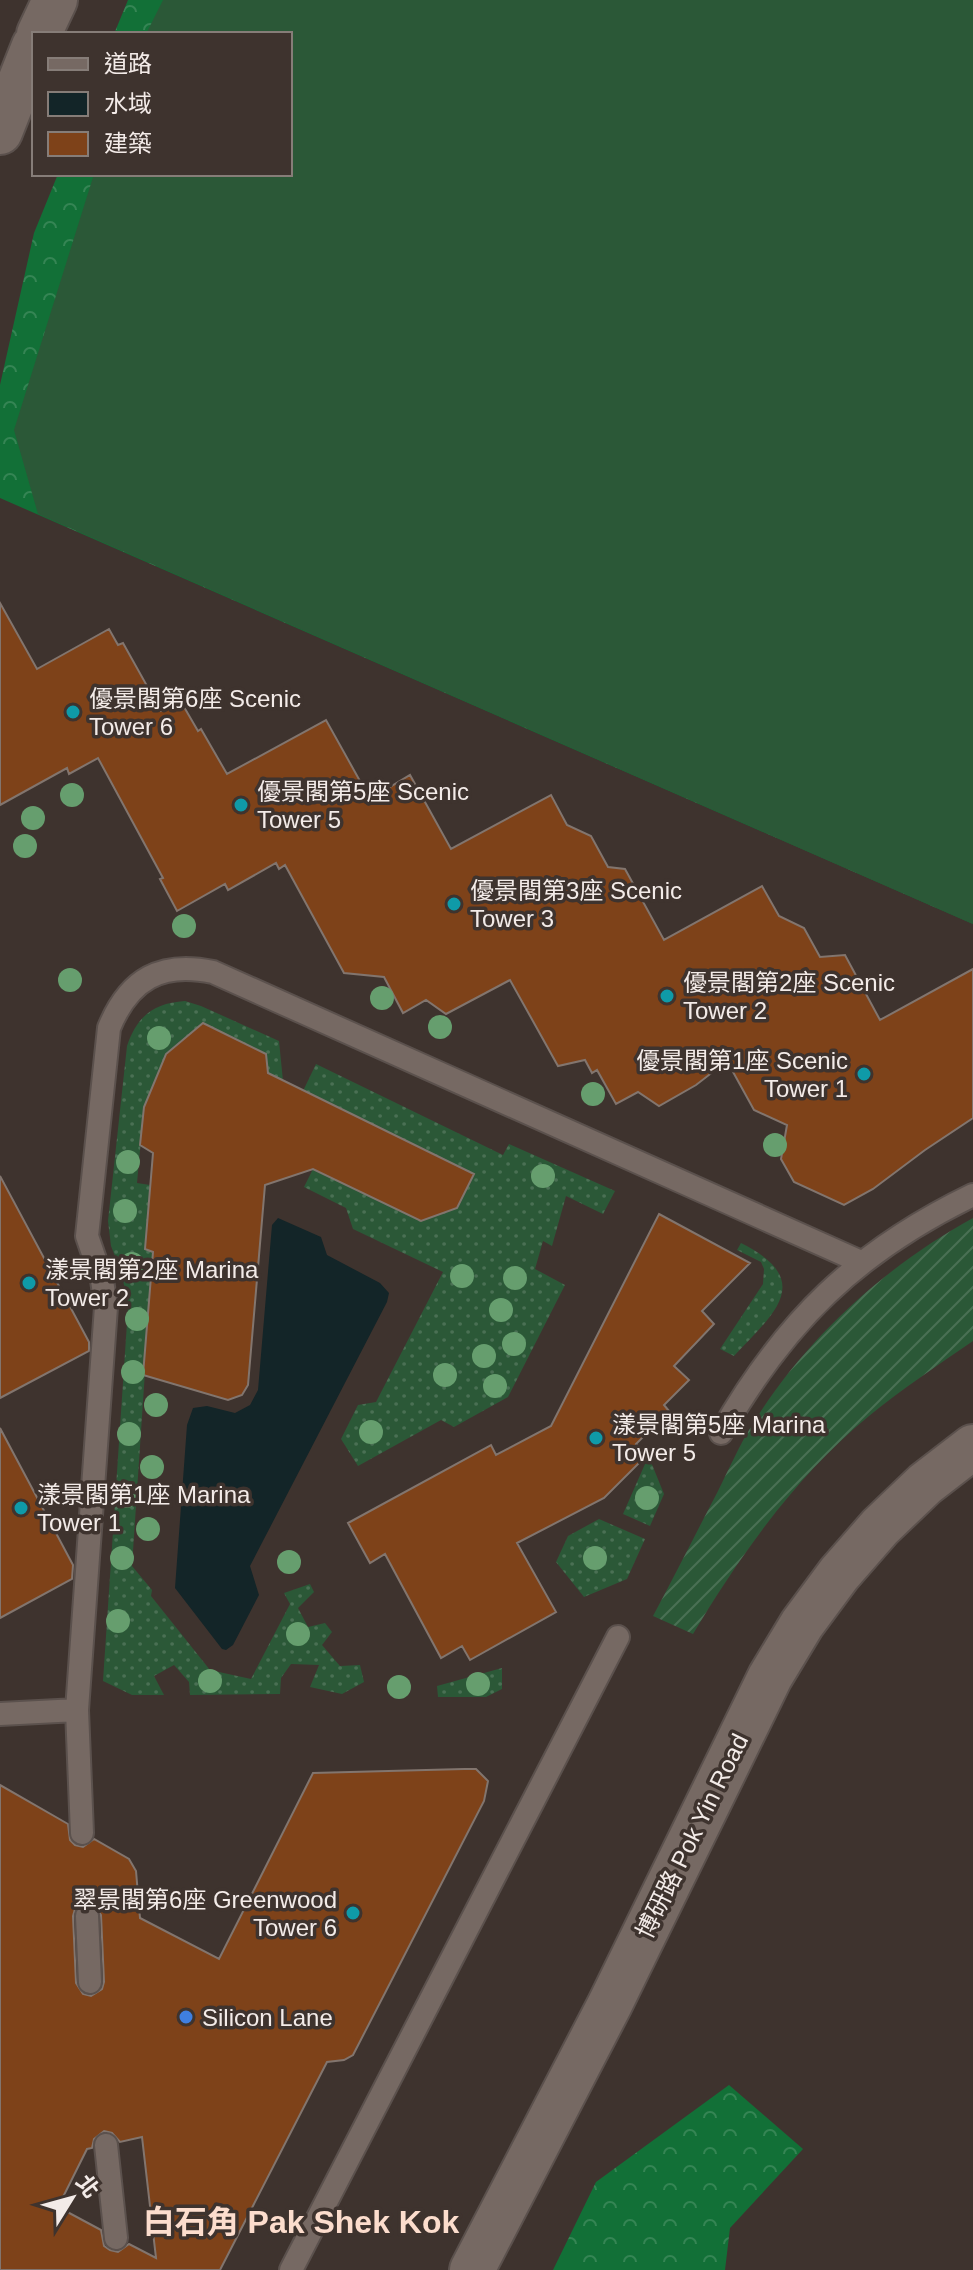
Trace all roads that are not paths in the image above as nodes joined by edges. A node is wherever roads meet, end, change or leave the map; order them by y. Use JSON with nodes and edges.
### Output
{"nodes":[{"id":1,"x":55,"y":0,"type":"edge"},
{"id":2,"x":40,"y":32,"type":"edge"},
{"id":3,"x":32,"y":51,"type":"edge"},
{"id":4,"x":0,"y":132,"type":"edge"},
{"id":5,"x":973,"y":1195,"type":"edge"},
{"id":6,"x":861,"y":1262,"type":"junction"},
{"id":7,"x":721,"y":1433,"type":"dead end"},
{"id":8,"x":973,"y":1447,"type":"edge"},
{"id":9,"x":618,"y":1637,"type":"dead end"},
{"id":10,"x":77,"y":1710,"type":"junction"},
{"id":11,"x":0,"y":1714,"type":"edge"},
{"id":12,"x":82,"y":1833,"type":"dead end"},
{"id":13,"x":87,"y":1916,"type":"dead end"},
{"id":14,"x":90,"y":1982,"type":"dead end"},
{"id":15,"x":106,"y":2145,"type":"dead end"},
{"id":16,"x":116,"y":2238,"type":"dead end"},
{"id":17,"x":291,"y":2270,"type":"edge"},
{"id":18,"x":472,"y":2270,"type":"edge"}],
"edges":[{"from":1,"to":2,"type":"street"},
{"from":3,"to":4,"type":"street"},
{"from":5,"to":6,"type":"lane"},
{"from":6,"to":7,"type":"lane"},
{"from":6,"to":10,"type":"lane"},
{"from":8,"to":18,"type":"street","name":"博研路 Pok Yin Road"},
{"from":9,"to":17,"type":"lane"},
{"from":10,"to":11,"type":"lane"},
{"from":10,"to":12,"type":"lane"},
{"from":13,"to":14,"type":"lane"},
{"from":15,"to":16,"type":"lane"}]}
